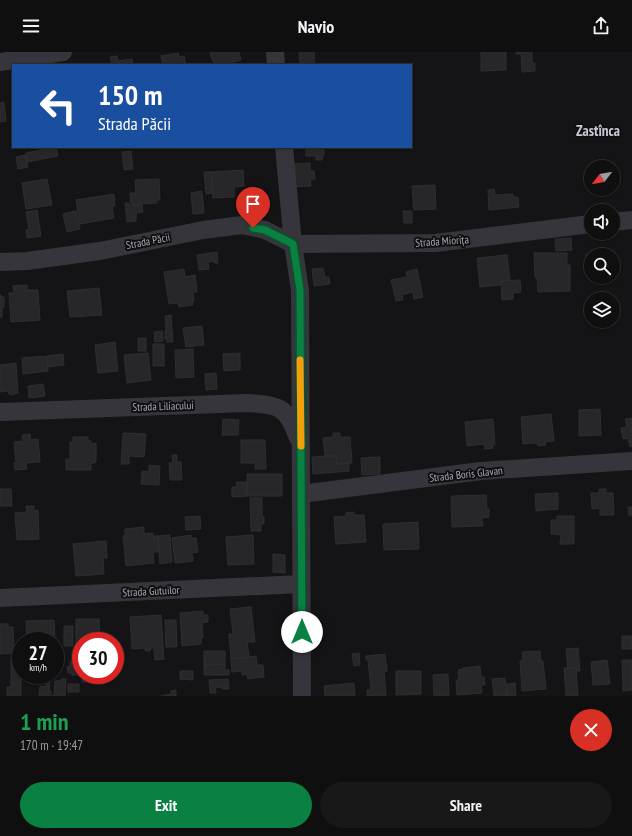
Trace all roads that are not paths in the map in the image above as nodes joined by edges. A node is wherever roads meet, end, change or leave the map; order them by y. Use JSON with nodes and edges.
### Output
{"nodes":[{"id":1,"x":63,"y":52,"type":"edge"},
{"id":2,"x":275,"y":52,"type":"edge"},
{"id":3,"x":0,"y":62,"type":"edge"},
{"id":4,"x":276,"y":64,"type":"edge"},
{"id":5,"x":284,"y":148,"type":"edge"},
{"id":6,"x":632,"y":220,"type":"edge"},
{"id":7,"x":620,"y":221,"type":"edge"},
{"id":8,"x":584,"y":225,"type":"edge"},
{"id":9,"x":293,"y":244,"type":"junction"},
{"id":10,"x":0,"y":262,"type":"edge"},
{"id":11,"x":0,"y":412,"type":"edge"},
{"id":12,"x":301,"y":447,"type":"junction"},
{"id":13,"x":632,"y":461,"type":"edge"},
{"id":14,"x":301,"y":494,"type":"junction"},
{"id":15,"x":301,"y":584,"type":"junction"},
{"id":16,"x":0,"y":598,"type":"edge"},
{"id":17,"x":302,"y":696,"type":"edge"}],
"edges":[{"from":1,"to":3,"type":"street"},
{"from":2,"to":4,"type":"street"},
{"from":5,"to":9,"type":"street"},
{"from":6,"to":7,"type":"street"},
{"from":8,"to":9,"type":"street","name":"Strada Miorița"},
{"from":9,"to":10,"type":"street","name":"Strada Păcii"},
{"from":9,"to":12,"type":"street"},
{"from":11,"to":12,"type":"street","name":"Strada Liliacului"},
{"from":12,"to":14,"type":"street"},
{"from":13,"to":14,"type":"street","name":"Strada Boris Glavan"},
{"from":14,"to":15,"type":"street"},
{"from":15,"to":16,"type":"street","name":"Strada Gutuilor"},
{"from":15,"to":17,"type":"street"}]}
